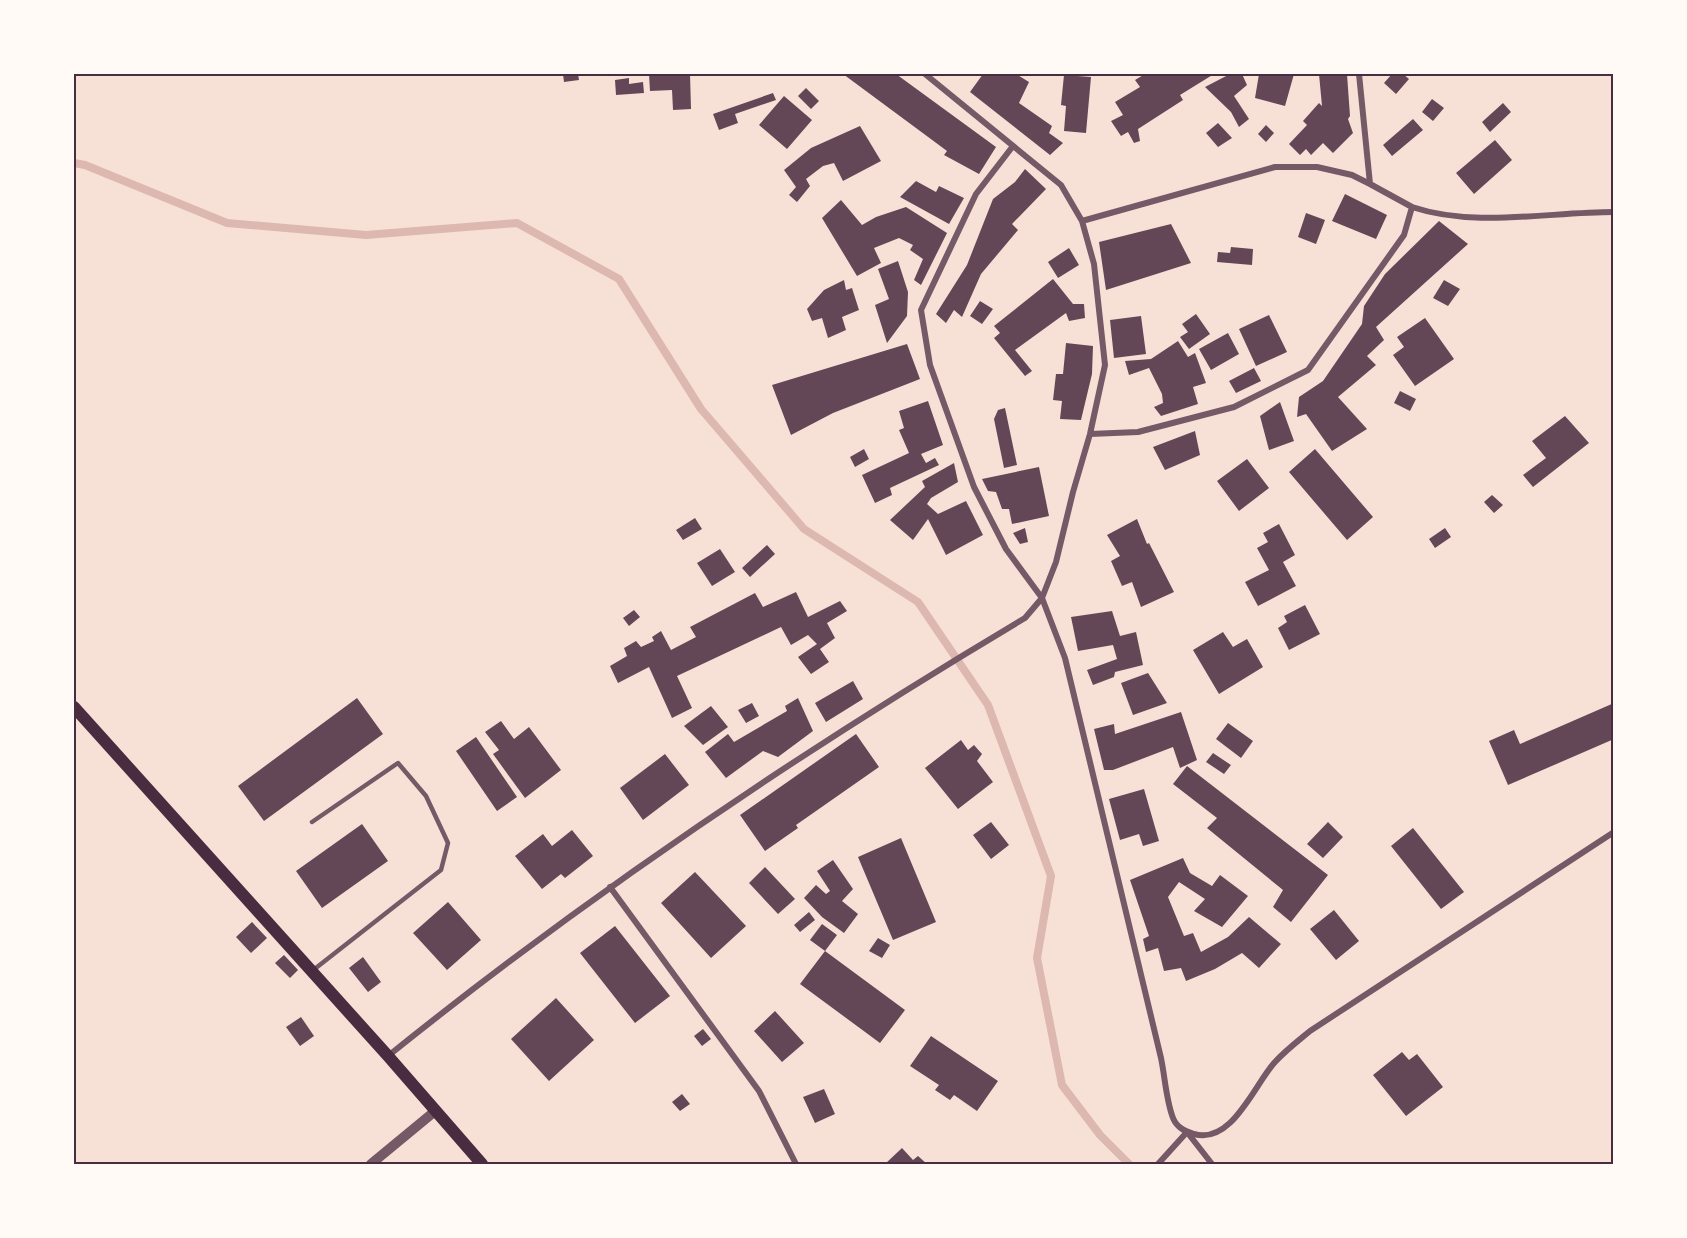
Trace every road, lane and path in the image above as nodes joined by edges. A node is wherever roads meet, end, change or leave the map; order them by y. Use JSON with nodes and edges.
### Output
{"nodes":[{"id":1,"x":925,"y":74,"type":"edge"},
{"id":2,"x":1359,"y":74,"type":"edge"},
{"id":3,"x":1013,"y":146,"type":"junction"},
{"id":4,"x":1370,"y":183,"type":"junction"},
{"id":5,"x":1412,"y":207,"type":"junction"},
{"id":6,"x":1614,"y":212,"type":"edge"},
{"id":7,"x":1082,"y":221,"type":"junction"},
{"id":8,"x":1090,"y":434,"type":"junction"},
{"id":9,"x":1042,"y":598,"type":"junction"},
{"id":10,"x":74,"y":708,"type":"edge"},
{"id":11,"x":312,"y":822,"type":"dead end"},
{"id":12,"x":1614,"y":832,"type":"edge"},
{"id":13,"x":610,"y":887,"type":"junction"},
{"id":14,"x":312,"y":971,"type":"junction"},
{"id":15,"x":388,"y":1056,"type":"junction"},
{"id":16,"x":434,"y":1112,"type":"junction"},
{"id":17,"x":1187,"y":1132,"type":"junction"},
{"id":18,"x":371,"y":1164,"type":"edge"},
{"id":19,"x":482,"y":1164,"type":"edge"},
{"id":20,"x":796,"y":1164,"type":"edge"},
{"id":21,"x":1158,"y":1164,"type":"edge"},
{"id":22,"x":1212,"y":1164,"type":"edge"}],
"edges":[{"from":1,"to":3,"type":"street"},
{"from":2,"to":4,"type":"street"},
{"from":3,"to":7,"type":"street"},
{"from":3,"to":9,"type":"street"},
{"from":4,"to":5,"type":"street"},
{"from":4,"to":7,"type":"street"},
{"from":5,"to":6,"type":"street"},
{"from":5,"to":8,"type":"street"},
{"from":7,"to":8,"type":"street"},
{"from":8,"to":9,"type":"street"},
{"from":9,"to":13,"type":"street"},
{"from":9,"to":17,"type":"street"},
{"from":10,"to":14,"type":"main road"},
{"from":11,"to":14,"type":"lane"},
{"from":12,"to":17,"type":"street"},
{"from":13,"to":15,"type":"street"},
{"from":13,"to":20,"type":"street"},
{"from":14,"to":15,"type":"main road"},
{"from":15,"to":16,"type":"main road"},
{"from":16,"to":18,"type":"street"},
{"from":16,"to":19,"type":"main road"},
{"from":17,"to":21,"type":"street"},
{"from":17,"to":22,"type":"street"}]}
